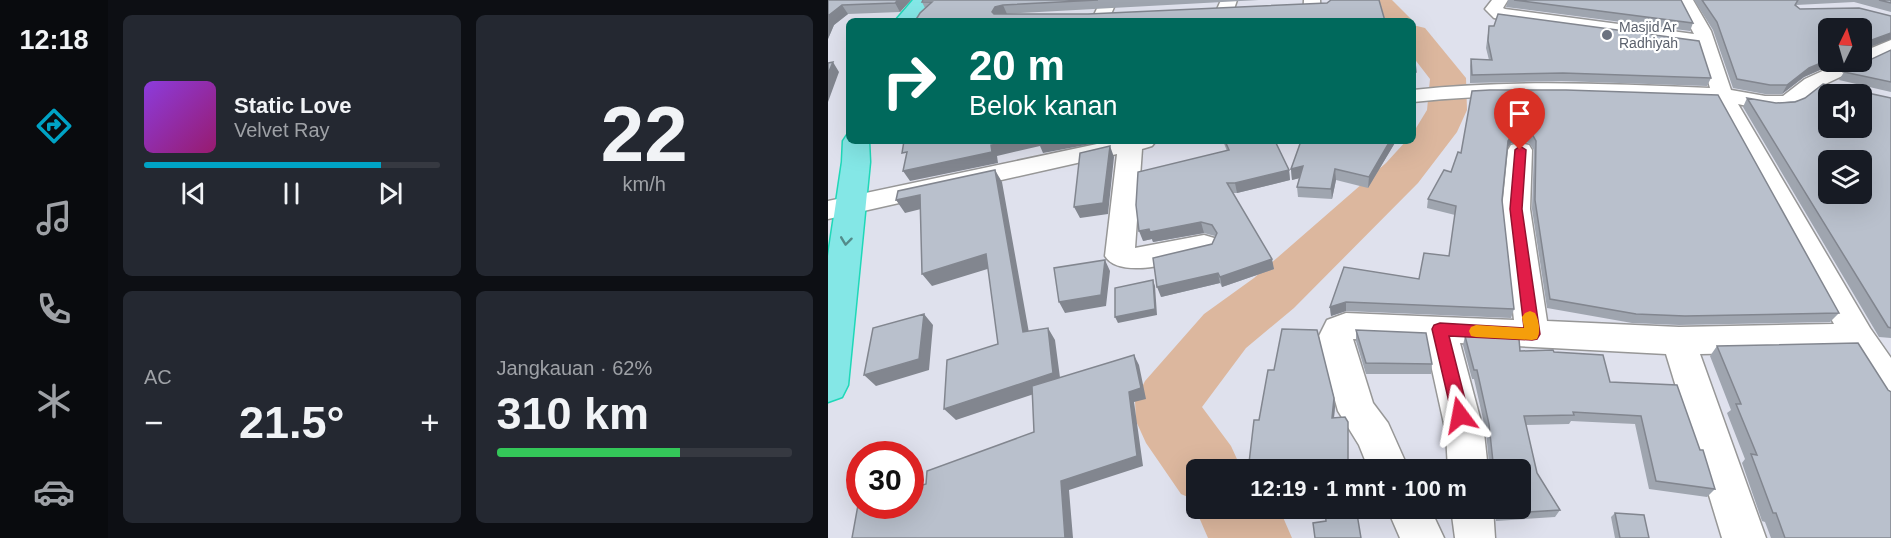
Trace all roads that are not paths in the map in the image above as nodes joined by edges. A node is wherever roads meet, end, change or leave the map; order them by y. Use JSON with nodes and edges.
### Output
{"nodes":[{"id":1,"x":923,"y":0,"type":"edge"},
{"id":2,"x":1500,"y":0,"type":"edge"},
{"id":3,"x":1684,"y":0,"type":"edge"},
{"id":4,"x":1250,"y":7,"type":"edge"},
{"id":5,"x":1106,"y":8,"type":"edge"},
{"id":6,"x":1221,"y":9,"type":"edge"},
{"id":7,"x":1124,"y":14,"type":"edge"},
{"id":8,"x":1084,"y":16,"type":"edge"},
{"id":9,"x":908,"y":18,"type":"edge"},
{"id":10,"x":1704,"y":41,"type":"junction"},
{"id":11,"x":1891,"y":46,"type":"edge"},
{"id":12,"x":1872,"y":55,"type":"edge"},
{"id":13,"x":1836,"y":72,"type":"edge"},
{"id":14,"x":1812,"y":83,"type":"junction"},
{"id":15,"x":1818,"y":84,"type":"edge"},
{"id":16,"x":1722,"y":95,"type":"junction"},
{"id":17,"x":1416,"y":96,"type":"edge"},
{"id":18,"x":855,"y":144,"type":"edge"},
{"id":19,"x":1128,"y":144,"type":"edge"},
{"id":20,"x":1137,"y":144,"type":"edge"},
{"id":21,"x":1520,"y":150,"type":"dead end"},
{"id":22,"x":839,"y":208,"type":"edge"},
{"id":23,"x":1204,"y":246,"type":"edge"},
{"id":24,"x":1440,"y":329,"type":"junction"},
{"id":25,"x":1532,"y":334,"type":"junction"},
{"id":26,"x":1858,"y":337,"type":"junction"},
{"id":27,"x":1679,"y":341,"type":"junction"},
{"id":28,"x":828,"y":385,"type":"edge"},
{"id":29,"x":1891,"y":388,"type":"edge"},
{"id":30,"x":1384,"y":459,"type":"edge"},
{"id":31,"x":1467,"y":459,"type":"edge"},
{"id":32,"x":1412,"y":519,"type":"edge"},
{"id":33,"x":1422,"y":538,"type":"edge"},
{"id":34,"x":1744,"y":538,"type":"edge"}],
"edges":[{"from":1,"to":9,"type":"highway"},
{"from":2,"to":10,"type":"street"},
{"from":3,"to":10,"type":"street"},
{"from":4,"to":6,"type":"street"},
{"from":5,"to":7,"type":"street"},
{"from":5,"to":8,"type":"street"},
{"from":10,"to":16,"type":"street"},
{"from":11,"to":12,"type":"street"},
{"from":13,"to":14,"type":"street"},
{"from":14,"to":15,"type":"street"},
{"from":14,"to":16,"type":"street"},
{"from":16,"to":17,"type":"street"},
{"from":16,"to":26,"type":"street"},
{"from":18,"to":22,"type":"highway"},
{"from":19,"to":22,"type":"street"},
{"from":20,"to":23,"type":"street"},
{"from":21,"to":25,"type":"street"},
{"from":22,"to":28,"type":"highway","one_way":true},
{"from":24,"to":25,"type":"street"},
{"from":24,"to":30,"type":"street"},
{"from":24,"to":31,"type":"street"},
{"from":25,"to":27,"type":"street"},
{"from":26,"to":27,"type":"street"},
{"from":26,"to":29,"type":"street"},
{"from":27,"to":34,"type":"street"},
{"from":32,"to":33,"type":"street"}]}
